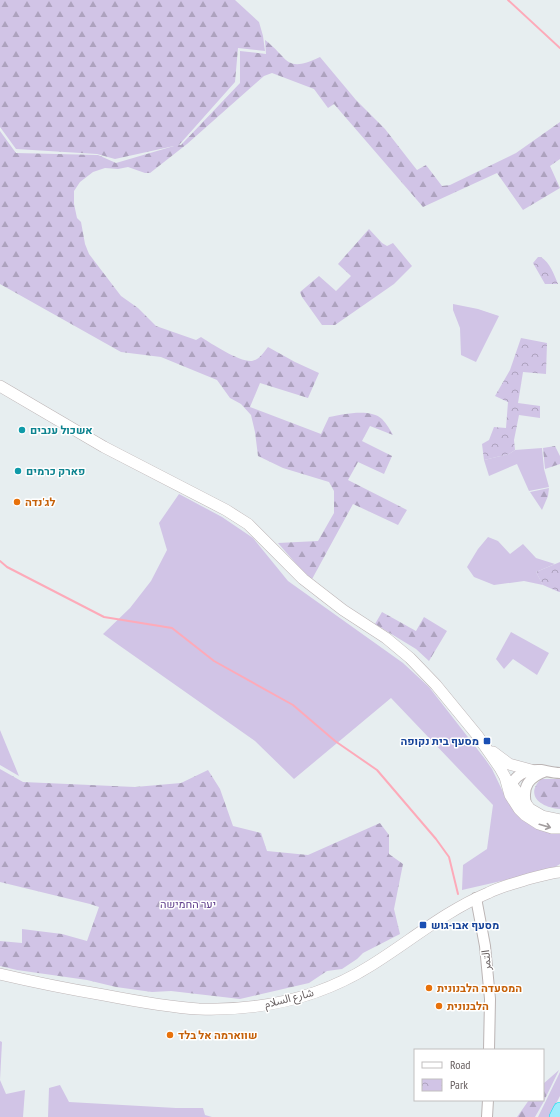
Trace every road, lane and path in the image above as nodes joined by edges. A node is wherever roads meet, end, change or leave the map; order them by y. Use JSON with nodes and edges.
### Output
{"nodes":[{"id":1,"x":0,"y":386,"type":"edge"},
{"id":2,"x":485,"y":746,"type":"junction"},
{"id":3,"x":531,"y":770,"type":"junction"},
{"id":4,"x":546,"y":771,"type":"junction"},
{"id":5,"x":560,"y":773,"type":"edge"},
{"id":6,"x":508,"y":780,"type":"junction"},
{"id":7,"x":526,"y":804,"type":"junction"},
{"id":8,"x":560,"y":820,"type":"edge"},
{"id":9,"x":560,"y":828,"type":"edge"},
{"id":10,"x":557,"y":871,"type":"edge"},
{"id":11,"x":476,"y":898,"type":"junction"},
{"id":12,"x":0,"y":974,"type":"edge"},
{"id":13,"x":489,"y":1049,"type":"edge"},
{"id":14,"x":488,"y":1101,"type":"edge"},
{"id":15,"x":560,"y":1109,"type":"edge"},
{"id":16,"x":487,"y":1117,"type":"edge"},
{"id":17,"x":556,"y":1117,"type":"edge"}],
"edges":[{"from":1,"to":2,"type":"main road"},
{"from":2,"to":3,"type":"main road"},
{"from":2,"to":6,"type":"main road"},
{"from":3,"to":4,"type":"street"},
{"from":3,"to":6,"type":"street"},
{"from":4,"to":5,"type":"street"},
{"from":4,"to":7,"type":"street"},
{"from":6,"to":7,"type":"main road"},
{"from":6,"to":9,"type":"main road","one_way":true},
{"from":7,"to":8,"type":"main road"},
{"from":10,"to":11,"type":"main road","name":"شارع السلام"},
{"from":11,"to":12,"type":"main road","name":"شارع السلام"},
{"from":11,"to":13,"type":"street","name":"التمر"},
{"from":14,"to":16,"type":"street"},
{"from":15,"to":17,"type":"highway"}]}
